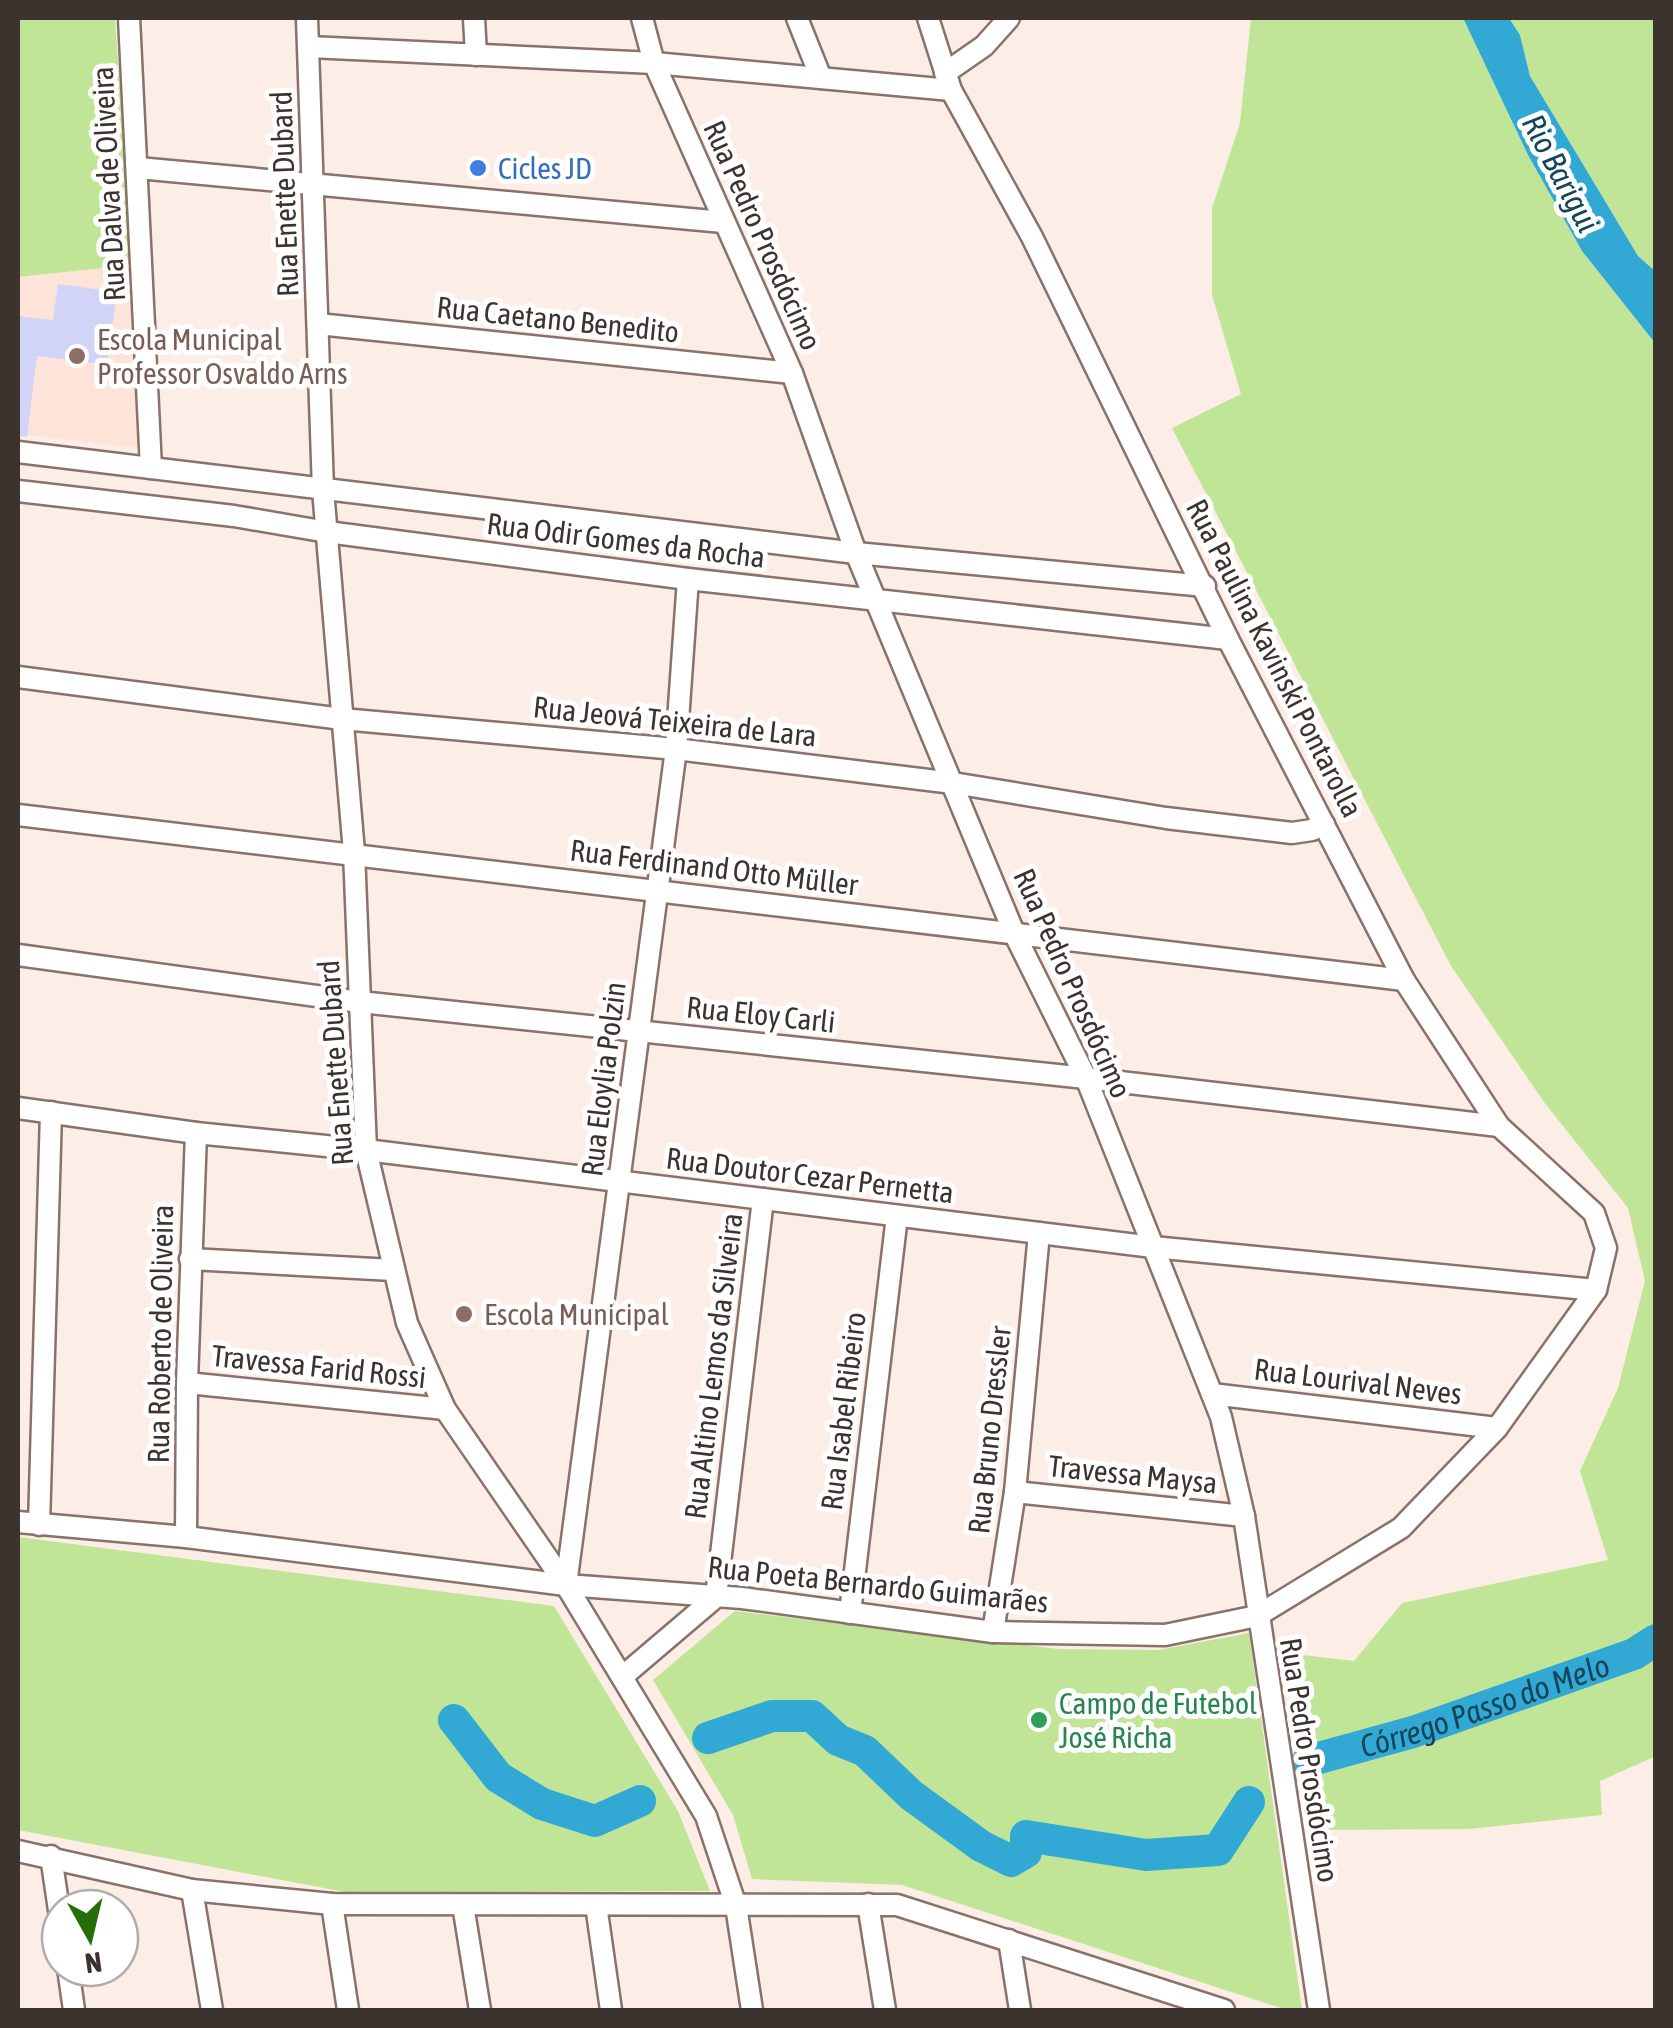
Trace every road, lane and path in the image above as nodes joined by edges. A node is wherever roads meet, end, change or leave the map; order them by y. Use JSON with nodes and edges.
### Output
{"nodes":[{"id":1,"x":129,"y":18,"type":"edge"},
{"id":2,"x":307,"y":18,"type":"edge"},
{"id":3,"x":474,"y":18,"type":"edge"},
{"id":4,"x":642,"y":18,"type":"edge"},
{"id":5,"x":796,"y":18,"type":"edge"},
{"id":6,"x":928,"y":18,"type":"edge"},
{"id":7,"x":1009,"y":18,"type":"edge"},
{"id":8,"x":309,"y":47,"type":"junction"},
{"id":9,"x":476,"y":55,"type":"junction"},
{"id":10,"x":654,"y":62,"type":"junction"},
{"id":11,"x":821,"y":78,"type":"junction"},
{"id":12,"x":948,"y":81,"type":"junction"},
{"id":13,"x":138,"y":168,"type":"junction"},
{"id":14,"x":314,"y":186,"type":"junction"},
{"id":15,"x":723,"y":222,"type":"junction"},
{"id":16,"x":318,"y":324,"type":"junction"},
{"id":17,"x":792,"y":373,"type":"junction"},
{"id":18,"x":18,"y":452,"type":"edge"},
{"id":19,"x":151,"y":468,"type":"junction"},
{"id":20,"x":323,"y":490,"type":"junction"},
{"id":21,"x":18,"y":491,"type":"edge"},
{"id":22,"x":327,"y":532,"type":"junction"},
{"id":23,"x":856,"y":552,"type":"junction"},
{"id":24,"x":688,"y":579,"type":"junction"},
{"id":25,"x":1205,"y":586,"type":"junction"},
{"id":26,"x":876,"y":598,"type":"junction"},
{"id":27,"x":1228,"y":639,"type":"junction"},
{"id":28,"x":18,"y":677,"type":"edge"},
{"id":29,"x":342,"y":720,"type":"junction"},
{"id":30,"x":676,"y":749,"type":"junction"},
{"id":31,"x":953,"y":783,"type":"junction"},
{"id":32,"x":18,"y":814,"type":"edge"},
{"id":33,"x":1324,"y":824,"type":"junction"},
{"id":34,"x":354,"y":852,"type":"junction"},
{"id":35,"x":658,"y":890,"type":"junction"},
{"id":36,"x":1015,"y":934,"type":"junction"},
{"id":37,"x":18,"y":956,"type":"edge"},
{"id":38,"x":1404,"y":980,"type":"junction"},
{"id":39,"x":360,"y":1002,"type":"junction"},
{"id":40,"x":639,"y":1031,"type":"junction"},
{"id":41,"x":1086,"y":1078,"type":"junction"},
{"id":42,"x":18,"y":1108,"type":"edge"},
{"id":43,"x":51,"y":1112,"type":"junction"},
{"id":44,"x":1499,"y":1126,"type":"junction"},
{"id":45,"x":196,"y":1133,"type":"junction"},
{"id":46,"x":366,"y":1150,"type":"junction"},
{"id":47,"x":620,"y":1181,"type":"junction"},
{"id":48,"x":764,"y":1199,"type":"junction"},
{"id":49,"x":896,"y":1216,"type":"junction"},
{"id":50,"x":1038,"y":1233,"type":"junction"},
{"id":51,"x":1154,"y":1248,"type":"junction"},
{"id":52,"x":190,"y":1259,"type":"junction"},
{"id":53,"x":394,"y":1270,"type":"junction"},
{"id":54,"x":1596,"y":1290,"type":"junction"},
{"id":55,"x":187,"y":1383,"type":"junction"},
{"id":56,"x":1212,"y":1394,"type":"junction"},
{"id":57,"x":445,"y":1409,"type":"junction"},
{"id":58,"x":1497,"y":1428,"type":"junction"},
{"id":59,"x":1015,"y":1492,"type":"junction"},
{"id":60,"x":1244,"y":1516,"type":"junction"},
{"id":61,"x":28,"y":1524,"type":"edge"},
{"id":62,"x":186,"y":1537,"type":"junction"},
{"id":63,"x":566,"y":1586,"type":"junction"},
{"id":64,"x":716,"y":1597,"type":"junction"},
{"id":65,"x":850,"y":1612,"type":"junction"},
{"id":66,"x":1257,"y":1616,"type":"junction"},
{"id":67,"x":993,"y":1632,"type":"junction"},
{"id":68,"x":622,"y":1677,"type":"junction"},
{"id":69,"x":18,"y":1850,"type":"edge"},
{"id":70,"x":51,"y":1856,"type":"junction"},
{"id":71,"x":56,"y":1888,"type":"edge"},
{"id":72,"x":192,"y":1890,"type":"junction"},
{"id":73,"x":332,"y":1904,"type":"junction"},
{"id":74,"x":868,"y":1904,"type":"junction"},
{"id":75,"x":463,"y":1905,"type":"junction"},
{"id":76,"x":596,"y":1906,"type":"junction"},
{"id":77,"x":736,"y":1906,"type":"junction"},
{"id":78,"x":1009,"y":1940,"type":"junction"},
{"id":79,"x":212,"y":2010,"type":"edge"},
{"id":80,"x":348,"y":2010,"type":"edge"},
{"id":81,"x":480,"y":2010,"type":"edge"},
{"id":82,"x":610,"y":2010,"type":"edge"},
{"id":83,"x":752,"y":2010,"type":"edge"},
{"id":84,"x":885,"y":2010,"type":"edge"},
{"id":85,"x":1020,"y":2010,"type":"edge"},
{"id":86,"x":1224,"y":2010,"type":"edge"},
{"id":87,"x":1319,"y":2010,"type":"edge"}],
"edges":[{"from":1,"to":13,"type":"street","name":"Rua Dalva de Oliveira"},
{"from":2,"to":8,"type":"street","name":"Rua Enette Dubard"},
{"from":3,"to":9,"type":"street"},
{"from":4,"to":10,"type":"street","name":"Rua Pedro Prosdócimo"},
{"from":5,"to":11,"type":"street"},
{"from":6,"to":12,"type":"street","name":"Rua Paulina Kavinski Pontarolla"},
{"from":7,"to":12,"type":"street"},
{"from":8,"to":9,"type":"street"},
{"from":8,"to":14,"type":"street","name":"Rua Enette Dubard"},
{"from":9,"to":10,"type":"street"},
{"from":10,"to":11,"type":"street"},
{"from":10,"to":15,"type":"street","name":"Rua Pedro Prosdócimo"},
{"from":11,"to":12,"type":"street"},
{"from":12,"to":25,"type":"street","name":"Rua Paulina Kavinski Pontarolla"},
{"from":13,"to":14,"type":"street"},
{"from":13,"to":19,"type":"street","name":"Rua Dalva de Oliveira"},
{"from":14,"to":15,"type":"street"},
{"from":14,"to":16,"type":"street","name":"Rua Enette Dubard"},
{"from":15,"to":17,"type":"street","name":"Rua Pedro Prosdócimo"},
{"from":16,"to":17,"type":"street","name":"Rua Caetano Benedito"},
{"from":16,"to":20,"type":"street","name":"Rua Enette Dubard"},
{"from":17,"to":23,"type":"street","name":"Rua Pedro Prosdócimo"},
{"from":18,"to":19,"type":"street","name":"Rua Odir Gomes da Rocha"},
{"from":19,"to":20,"type":"street","name":"Rua Odir Gomes da Rocha"},
{"from":20,"to":22,"type":"street","name":"Rua Enette Dubard"},
{"from":20,"to":23,"type":"street","name":"Rua Odir Gomes da Rocha"},
{"from":21,"to":22,"type":"street","name":"Rua Odir Gomes da Rocha"},
{"from":22,"to":24,"type":"street","name":"Rua Odir Gomes da Rocha"},
{"from":22,"to":29,"type":"street","name":"Rua Enette Dubard"},
{"from":23,"to":25,"type":"street","name":"Rua Odir Gomes da Rocha"},
{"from":23,"to":26,"type":"street","name":"Rua Pedro Prosdócimo"},
{"from":24,"to":26,"type":"street","name":"Rua Odir Gomes da Rocha"},
{"from":24,"to":30,"type":"street","name":"Rua Eloylia Polzin"},
{"from":25,"to":27,"type":"street","name":"Rua Paulina Kavinski Pontarolla"},
{"from":26,"to":27,"type":"street","name":"Rua Odir Gomes da Rocha"},
{"from":26,"to":31,"type":"street","name":"Rua Pedro Prosdócimo"},
{"from":27,"to":33,"type":"street","name":"Rua Paulina Kavinski Pontarolla"},
{"from":28,"to":29,"type":"street","name":"Rua Jeová Teixeira de Lara"},
{"from":29,"to":30,"type":"street","name":"Rua Jeová Teixeira de Lara"},
{"from":29,"to":34,"type":"street","name":"Rua Enette Dubard"},
{"from":30,"to":31,"type":"street","name":"Rua Jeová Teixeira de Lara"},
{"from":30,"to":35,"type":"street","name":"Rua Eloylia Polzin"},
{"from":31,"to":33,"type":"street","name":"Rua Jeová Teixeira de Lara"},
{"from":31,"to":36,"type":"street","name":"Rua Pedro Prosdócimo"},
{"from":32,"to":34,"type":"street","name":"Rua Ferdinand Otto Müller"},
{"from":33,"to":38,"type":"street","name":"Rua Paulina Kavinski Pontarolla"},
{"from":34,"to":35,"type":"street","name":"Rua Ferdinand Otto Müller"},
{"from":34,"to":39,"type":"street","name":"Rua Enette Dubard"},
{"from":35,"to":36,"type":"street","name":"Rua Ferdinand Otto Müller"},
{"from":35,"to":40,"type":"street","name":"Rua Eloylia Polzin"},
{"from":36,"to":38,"type":"street","name":"Rua Ferdinand Otto Müller"},
{"from":36,"to":41,"type":"street","name":"Rua Pedro Prosdócimo"},
{"from":37,"to":39,"type":"street","name":"Rua Eloy Carli"},
{"from":38,"to":44,"type":"street","name":"Rua Paulina Kavinski Pontarolla"},
{"from":39,"to":40,"type":"street","name":"Rua Eloy Carli"},
{"from":39,"to":46,"type":"street","name":"Rua Enette Dubard"},
{"from":40,"to":41,"type":"street","name":"Rua Eloy Carli"},
{"from":40,"to":47,"type":"street","name":"Rua Eloylia Polzin"},
{"from":41,"to":44,"type":"street","name":"Rua Eloy Carli"},
{"from":41,"to":51,"type":"street","name":"Rua Pedro Prosdócimo"},
{"from":42,"to":43,"type":"street","name":"Rua Doutor Cezar Pernetta"},
{"from":43,"to":45,"type":"street","name":"Rua Doutor Cezar Pernetta"},
{"from":43,"to":61,"type":"street"},
{"from":44,"to":54,"type":"street","name":"Rua Paulina Kavinski Pontarolla"},
{"from":45,"to":46,"type":"street","name":"Rua Doutor Cezar Pernetta"},
{"from":45,"to":52,"type":"street","name":"Rua Roberto de Oliveira"},
{"from":46,"to":47,"type":"street","name":"Rua Doutor Cezar Pernetta"},
{"from":46,"to":53,"type":"street","name":"Rua Enette Dubard"},
{"from":47,"to":48,"type":"street","name":"Rua Doutor Cezar Pernetta"},
{"from":47,"to":63,"type":"street","name":"Rua Eloylia Polzin"},
{"from":48,"to":49,"type":"street","name":"Rua Doutor Cezar Pernetta"},
{"from":48,"to":64,"type":"street","name":"Rua Altino Lemos da Silveira"},
{"from":49,"to":50,"type":"street","name":"Rua Doutor Cezar Pernetta"},
{"from":49,"to":65,"type":"street","name":"Rua Isabel Ribeiro"},
{"from":50,"to":51,"type":"street","name":"Rua Doutor Cezar Pernetta"},
{"from":50,"to":59,"type":"street","name":"Rua Bruno Dressler"},
{"from":51,"to":54,"type":"street","name":"Rua Doutor Cezar Pernetta"},
{"from":51,"to":56,"type":"street","name":"Rua Pedro Prosdócimo"},
{"from":52,"to":53,"type":"street"},
{"from":52,"to":55,"type":"street","name":"Rua Roberto de Oliveira"},
{"from":53,"to":57,"type":"street","name":"Rua Enette Dubard"},
{"from":54,"to":58,"type":"street","name":"Rua Poeta Bernardo Guimarães"},
{"from":55,"to":57,"type":"street","name":"Travessa Farid Rossi"},
{"from":55,"to":62,"type":"street","name":"Rua Roberto de Oliveira"},
{"from":56,"to":58,"type":"street","name":"Rua Lourival Neves"},
{"from":56,"to":60,"type":"street","name":"Rua Pedro Prosdócimo"},
{"from":57,"to":63,"type":"street","name":"Rua Enette Dubard"},
{"from":58,"to":66,"type":"street","name":"Rua Poeta Bernardo Guimarães"},
{"from":59,"to":60,"type":"street","name":"Travessa Maysa"},
{"from":59,"to":67,"type":"street","name":"Rua Bruno Dressler"},
{"from":60,"to":66,"type":"street","name":"Rua Pedro Prosdócimo"},
{"from":61,"to":62,"type":"street","name":"Rua Poeta Bernardo Guimarães"},
{"from":62,"to":63,"type":"street","name":"Rua Poeta Bernardo Guimarães"},
{"from":63,"to":64,"type":"street","name":"Rua Poeta Bernardo Guimarães"},
{"from":63,"to":68,"type":"street","name":"Rua Enette Dubard"},
{"from":64,"to":65,"type":"street","name":"Rua Poeta Bernardo Guimarães"},
{"from":64,"to":68,"type":"street"},
{"from":65,"to":67,"type":"street","name":"Rua Poeta Bernardo Guimarães"},
{"from":66,"to":67,"type":"street","name":"Rua Poeta Bernardo Guimarães"},
{"from":66,"to":87,"type":"street","name":"Rua Pedro Prosdócimo"},
{"from":68,"to":77,"type":"street","name":"Rua Enette Dubard"},
{"from":69,"to":70,"type":"street"},
{"from":70,"to":71,"type":"street"},
{"from":70,"to":72,"type":"street"},
{"from":72,"to":73,"type":"street"},
{"from":72,"to":79,"type":"street"},
{"from":73,"to":75,"type":"street"},
{"from":73,"to":80,"type":"street"},
{"from":74,"to":77,"type":"street"},
{"from":74,"to":78,"type":"street"},
{"from":74,"to":84,"type":"street"},
{"from":75,"to":76,"type":"street"},
{"from":75,"to":81,"type":"street"},
{"from":76,"to":77,"type":"street"},
{"from":76,"to":82,"type":"street"},
{"from":77,"to":83,"type":"street","name":"Rua Enette Dubard"},
{"from":78,"to":85,"type":"street"},
{"from":78,"to":86,"type":"street"}]}
